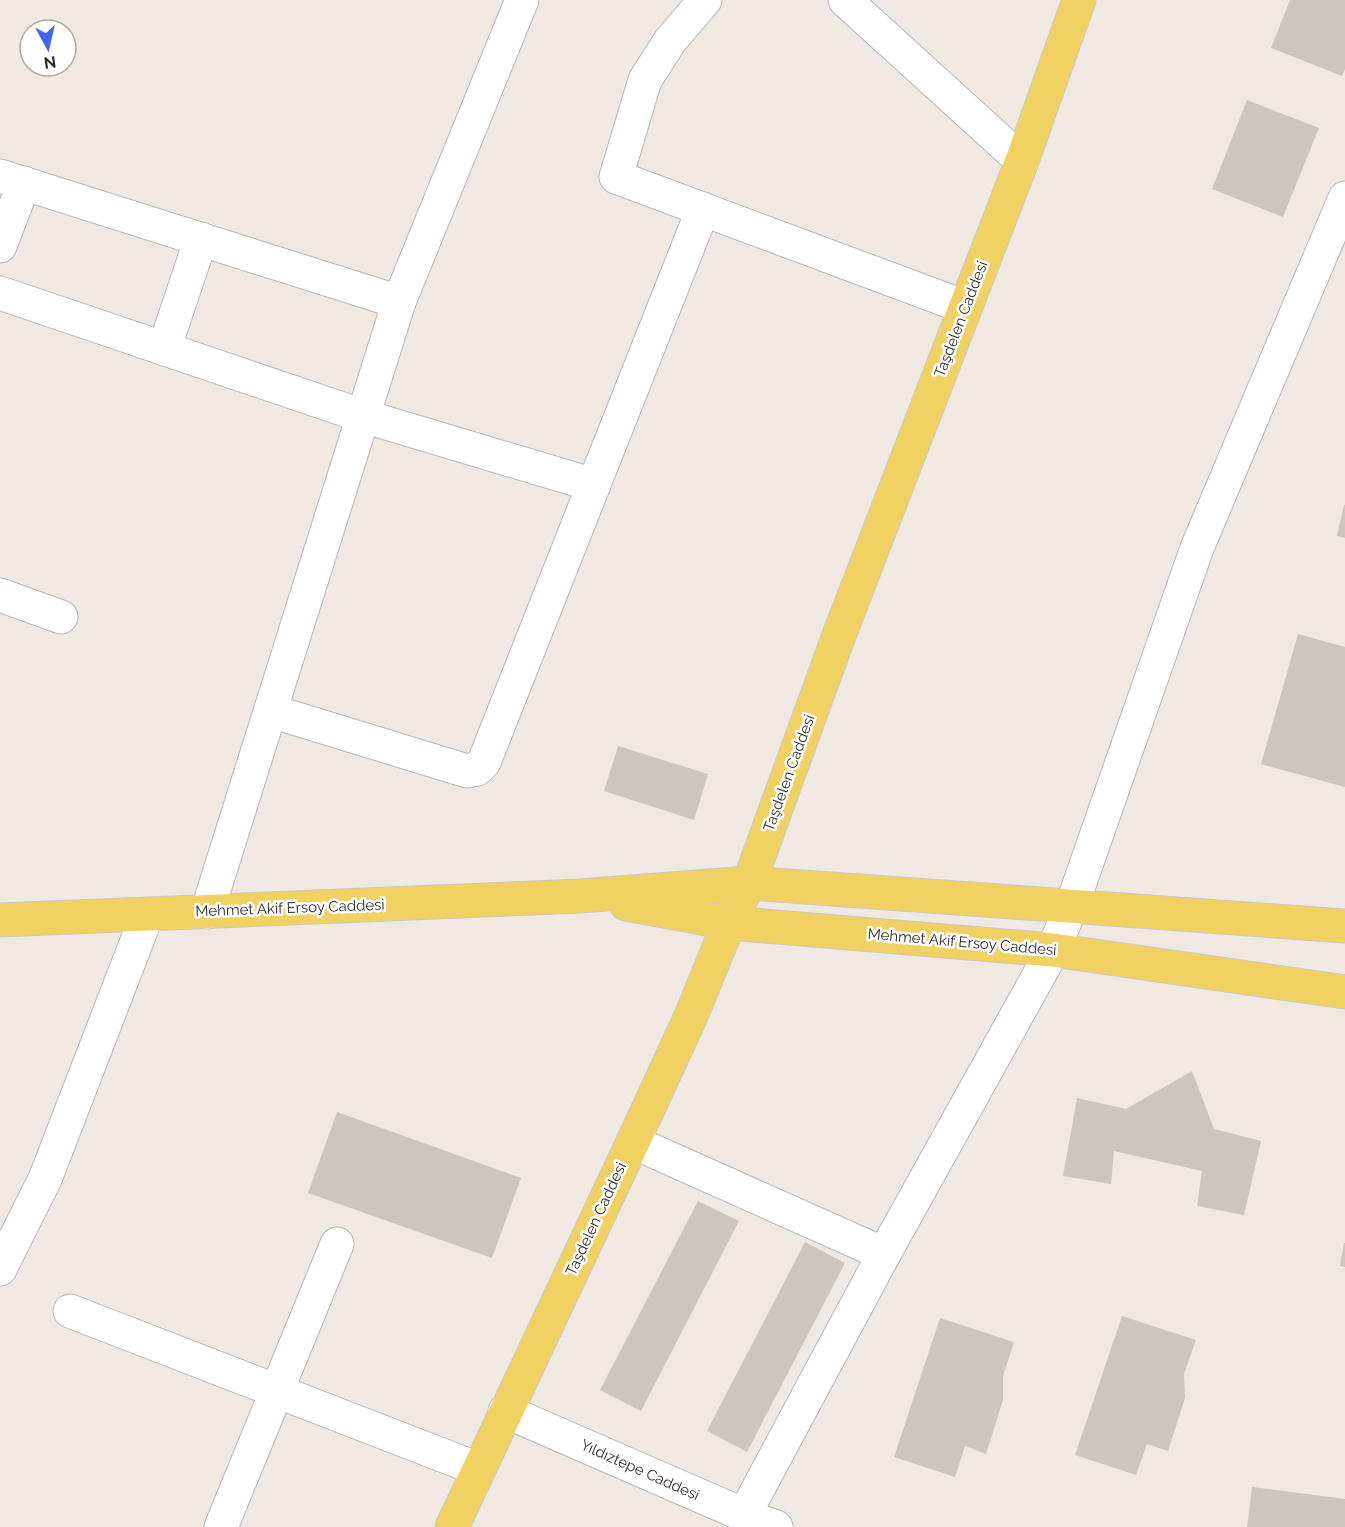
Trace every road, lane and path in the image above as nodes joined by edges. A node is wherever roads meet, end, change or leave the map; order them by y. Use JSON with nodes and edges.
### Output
{"nodes":[{"id":1,"x":522,"y":0,"type":"edge"},
{"id":2,"x":705,"y":0,"type":"edge"},
{"id":3,"x":845,"y":0,"type":"edge"},
{"id":4,"x":1079,"y":0,"type":"edge"},
{"id":5,"x":1022,"y":161,"type":"junction"},
{"id":6,"x":12,"y":180,"type":"edge"},
{"id":7,"x":1345,"y":198,"type":"edge"},
{"id":8,"x":703,"y":209,"type":"junction"},
{"id":9,"x":201,"y":239,"type":"junction"},
{"id":10,"x":0,"y":246,"type":"edge"},
{"id":11,"x":0,"y":293,"type":"edge"},
{"id":12,"x":399,"y":302,"type":"junction"},
{"id":13,"x":965,"y":307,"type":"junction"},
{"id":14,"x":164,"y":349,"type":"junction"},
{"id":15,"x":363,"y":416,"type":"junction"},
{"id":16,"x":594,"y":485,"type":"junction"},
{"id":17,"x":0,"y":595,"type":"edge"},
{"id":18,"x":60,"y":617,"type":"dead end"},
{"id":19,"x":271,"y":711,"type":"junction"},
{"id":20,"x":749,"y":883,"type":"junction"},
{"id":21,"x":580,"y":896,"type":"junction"},
{"id":22,"x":1072,"y":905,"type":"junction"},
{"id":23,"x":207,"y":912,"type":"junction"},
{"id":24,"x":147,"y":915,"type":"junction"},
{"id":25,"x":0,"y":920,"type":"edge"},
{"id":26,"x":729,"y":922,"type":"junction"},
{"id":27,"x":1345,"y":926,"type":"edge"},
{"id":28,"x":1053,"y":950,"type":"junction"},
{"id":29,"x":1345,"y":992,"type":"edge"},
{"id":30,"x":633,"y":1142,"type":"junction"},
{"id":31,"x":337,"y":1244,"type":"dead end"},
{"id":32,"x":884,"y":1254,"type":"junction"},
{"id":33,"x":0,"y":1269,"type":"edge"},
{"id":34,"x":70,"y":1311,"type":"dead end"},
{"id":35,"x":277,"y":1390,"type":"junction"},
{"id":36,"x":505,"y":1411,"type":"junction"},
{"id":37,"x":478,"y":1469,"type":"junction"},
{"id":38,"x":744,"y":1515,"type":"junction"},
{"id":39,"x":222,"y":1527,"type":"edge"},
{"id":40,"x":452,"y":1527,"type":"edge"},
{"id":41,"x":776,"y":1527,"type":"edge"}],
"edges":[{"from":1,"to":12,"type":"street"},
{"from":2,"to":8,"type":"street"},
{"from":3,"to":5,"type":"street"},
{"from":4,"to":5,"type":"main road","name":"Taşdelen Caddesi"},
{"from":5,"to":13,"type":"main road","name":"Taşdelen Caddesi"},
{"from":6,"to":9,"type":"street"},
{"from":6,"to":10,"type":"street"},
{"from":7,"to":22,"type":"street"},
{"from":8,"to":13,"type":"street"},
{"from":8,"to":16,"type":"street"},
{"from":9,"to":12,"type":"street"},
{"from":9,"to":14,"type":"street"},
{"from":11,"to":14,"type":"street"},
{"from":12,"to":15,"type":"street"},
{"from":13,"to":20,"type":"main road","name":"Taşdelen Caddesi"},
{"from":14,"to":15,"type":"street"},
{"from":15,"to":16,"type":"street"},
{"from":15,"to":19,"type":"street"},
{"from":16,"to":19,"type":"street"},
{"from":17,"to":18,"type":"street"},
{"from":19,"to":23,"type":"street"},
{"from":20,"to":21,"type":"main road","name":"Mehmet Akif Ersoy Caddesi"},
{"from":20,"to":22,"type":"main road","name":"Mehmet Akif Ersoy Caddesi"},
{"from":20,"to":26,"type":"main road","name":"Taşdelen Caddesi"},
{"from":21,"to":23,"type":"main road","name":"Mehmet Akif Ersoy Caddesi"},
{"from":21,"to":26,"type":"main road","name":"Mehmet Akif Ersoy Caddesi"},
{"from":22,"to":27,"type":"main road","name":"Mehmet Akif Ersoy Caddesi"},
{"from":22,"to":28,"type":"street"},
{"from":23,"to":24,"type":"main road","name":"Mehmet Akif Ersoy Caddesi"},
{"from":24,"to":25,"type":"main road","name":"Mehmet Akif Ersoy Caddesi"},
{"from":24,"to":33,"type":"street"},
{"from":26,"to":28,"type":"main road","name":"Mehmet Akif Ersoy Caddesi"},
{"from":26,"to":30,"type":"main road","name":"Taşdelen Caddesi"},
{"from":28,"to":29,"type":"main road","name":"Mehmet Akif Ersoy Caddesi"},
{"from":28,"to":32,"type":"street"},
{"from":30,"to":32,"type":"street"},
{"from":30,"to":36,"type":"main road","name":"Taşdelen Caddesi"},
{"from":31,"to":35,"type":"street"},
{"from":32,"to":38,"type":"street"},
{"from":34,"to":35,"type":"street"},
{"from":35,"to":37,"type":"street"},
{"from":35,"to":39,"type":"street"},
{"from":36,"to":37,"type":"main road","name":"Taşdelen Caddesi"},
{"from":36,"to":38,"type":"street","name":"Yıldıztepe Caddesi"},
{"from":37,"to":40,"type":"main road","name":"Taşdelen Caddesi"},
{"from":38,"to":41,"type":"street","name":"Yıldıztepe Caddesi"}]}
